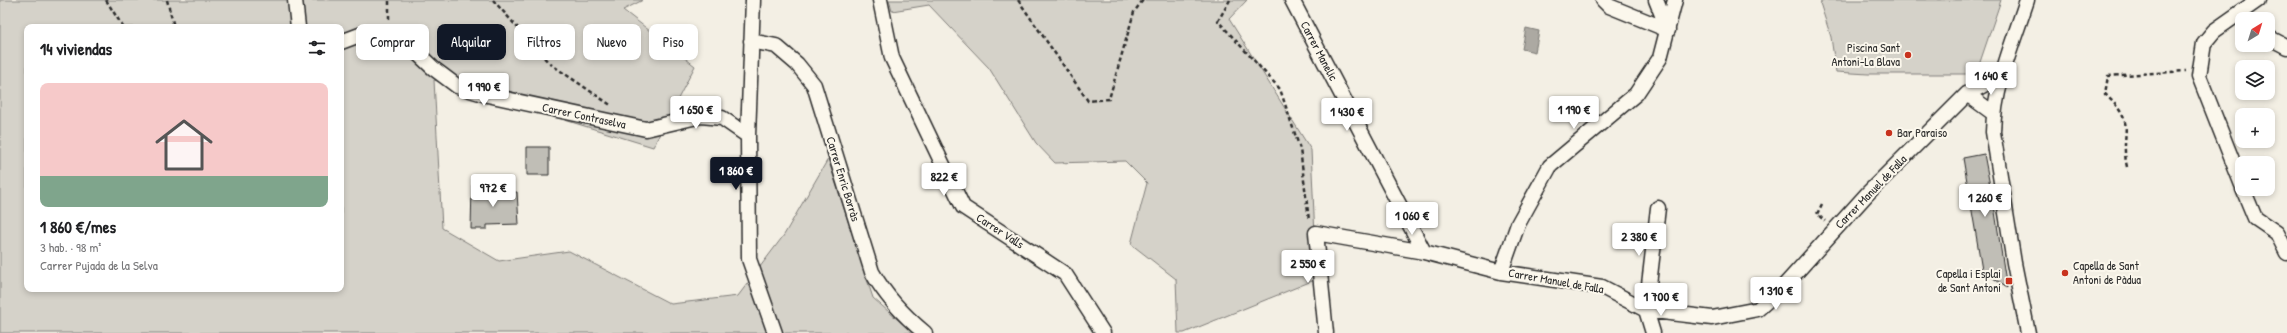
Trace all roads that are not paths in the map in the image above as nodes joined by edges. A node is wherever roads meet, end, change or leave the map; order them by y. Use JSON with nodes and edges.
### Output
{"nodes":[{"id":1,"x":295,"y":0,"type":"edge"},
{"id":2,"x":753,"y":0,"type":"edge"},
{"id":3,"x":880,"y":0,"type":"edge"},
{"id":4,"x":1292,"y":0,"type":"edge"},
{"id":5,"x":1656,"y":0,"type":"edge"},
{"id":6,"x":1675,"y":0,"type":"edge"},
{"id":7,"x":2027,"y":0,"type":"edge"},
{"id":8,"x":2258,"y":0,"type":"edge"},
{"id":9,"x":1610,"y":2,"type":"edge"},
{"id":10,"x":2245,"y":12,"type":"edge"},
{"id":11,"x":2235,"y":21,"type":"edge"},
{"id":12,"x":298,"y":24,"type":"edge"},
{"id":13,"x":1668,"y":30,"type":"junction"},
{"id":14,"x":344,"y":41,"type":"edge"},
{"id":15,"x":751,"y":41,"type":"junction"},
{"id":16,"x":2275,"y":41,"type":"edge"},
{"id":17,"x":2287,"y":47,"type":"edge"},
{"id":18,"x":2002,"y":75,"type":"junction"},
{"id":19,"x":1967,"y":94,"type":"junction"},
{"id":20,"x":1993,"y":113,"type":"junction"},
{"id":21,"x":748,"y":136,"type":"junction"},
{"id":22,"x":2235,"y":167,"type":"edge"},
{"id":23,"x":2246,"y":196,"type":"edge"},
{"id":24,"x":1658,"y":208,"type":"dead end"},
{"id":25,"x":1424,"y":252,"type":"junction"},
{"id":26,"x":2287,"y":254,"type":"edge"},
{"id":27,"x":1501,"y":272,"type":"junction"},
{"id":28,"x":1646,"y":310,"type":"junction"},
{"id":29,"x":775,"y":333,"type":"edge"},
{"id":30,"x":925,"y":333,"type":"edge"},
{"id":31,"x":1103,"y":333,"type":"edge"},
{"id":32,"x":1326,"y":333,"type":"edge"},
{"id":33,"x":1653,"y":333,"type":"edge"},
{"id":34,"x":2028,"y":333,"type":"edge"}],
"edges":[{"from":1,"to":12,"type":"street"},
{"from":2,"to":15,"type":"street"},
{"from":3,"to":31,"type":"street","name":"Carrer Valls"},
{"from":4,"to":25,"type":"street","name":"Carrer Manelic"},
{"from":5,"to":13,"type":"street"},
{"from":6,"to":13,"type":"street"},
{"from":7,"to":18,"type":"street"},
{"from":8,"to":10,"type":"street"},
{"from":9,"to":13,"type":"street"},
{"from":11,"to":22,"type":"street"},
{"from":13,"to":27,"type":"street"},
{"from":14,"to":21,"type":"street","name":"Carrer Contraselva"},
{"from":15,"to":21,"type":"street"},
{"from":15,"to":30,"type":"street","name":"Carrer Enric Borràs"},
{"from":16,"to":17,"type":"street"},
{"from":18,"to":19,"type":"street","name":"Carrer Manuel de Falla"},
{"from":18,"to":20,"type":"street"},
{"from":19,"to":20,"type":"street"},
{"from":19,"to":28,"type":"street","name":"Carrer Manuel de Falla"},
{"from":20,"to":34,"type":"street"},
{"from":21,"to":29,"type":"street"},
{"from":23,"to":26,"type":"street"},
{"from":24,"to":28,"type":"street"},
{"from":25,"to":27,"type":"street","name":"Carrer Manuel de Falla"},
{"from":25,"to":32,"type":"street","name":"Carrer Manuel de Falla"},
{"from":27,"to":28,"type":"street","name":"Carrer Manuel de Falla"},
{"from":28,"to":33,"type":"street"}]}
